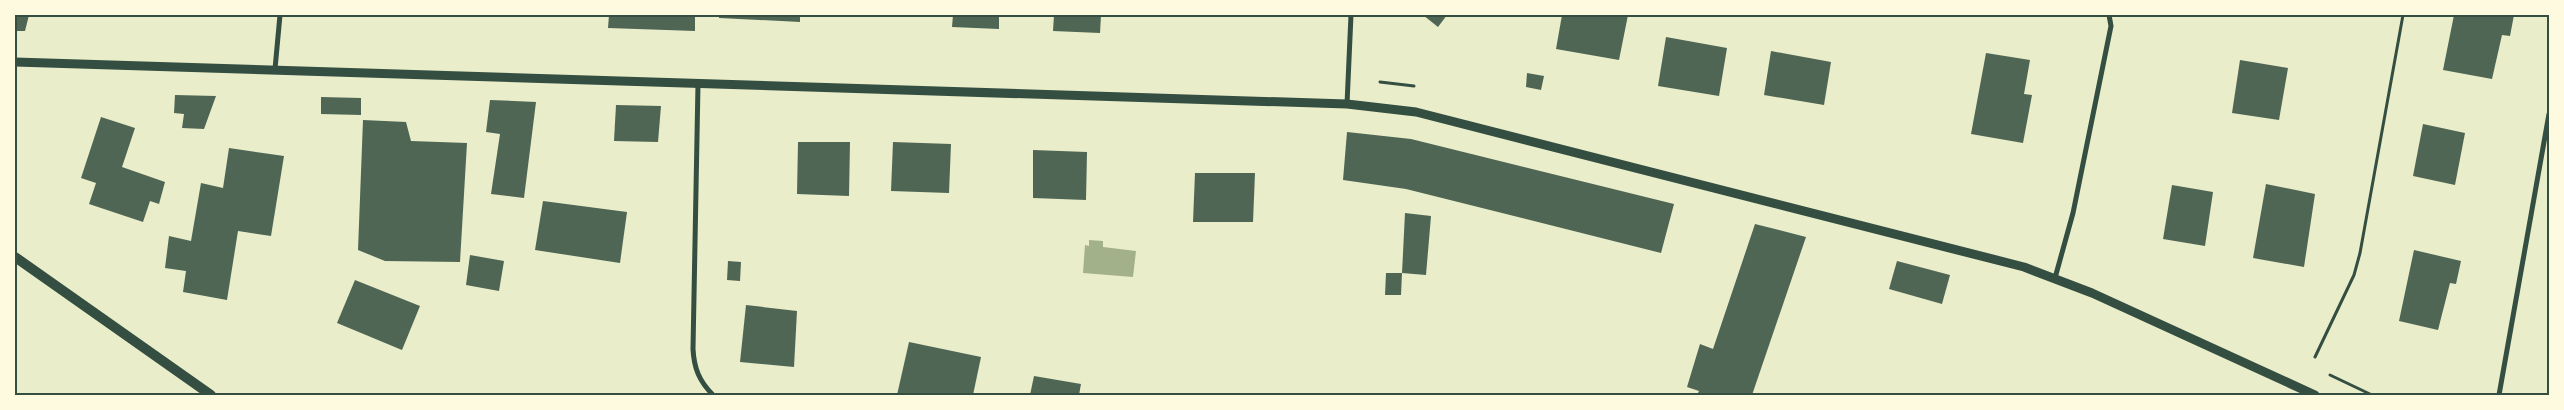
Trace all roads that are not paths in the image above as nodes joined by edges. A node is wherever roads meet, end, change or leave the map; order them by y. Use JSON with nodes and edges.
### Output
{"nodes":[{"id":1,"x":280,"y":15,"type":"edge"},
{"id":2,"x":1351,"y":15,"type":"edge"},
{"id":3,"x":2109,"y":15,"type":"edge"},
{"id":4,"x":15,"y":62,"type":"edge"},
{"id":5,"x":275,"y":69,"type":"junction"},
{"id":6,"x":698,"y":84,"type":"junction"},
{"id":7,"x":1347,"y":104,"type":"junction"},
{"id":8,"x":2549,"y":114,"type":"edge"},
{"id":9,"x":15,"y":257,"type":"edge"},
{"id":10,"x":2055,"y":278,"type":"junction"},
{"id":11,"x":212,"y":395,"type":"edge"},
{"id":12,"x":713,"y":395,"type":"edge"},
{"id":13,"x":2315,"y":395,"type":"edge"},
{"id":14,"x":2499,"y":395,"type":"edge"}],
"edges":[{"from":1,"to":5,"type":"street"},
{"from":2,"to":7,"type":"street"},
{"from":3,"to":10,"type":"street"},
{"from":4,"to":5,"type":"street"},
{"from":5,"to":6,"type":"street"},
{"from":6,"to":7,"type":"street"},
{"from":6,"to":12,"type":"street"},
{"from":7,"to":10,"type":"street"},
{"from":8,"to":14,"type":"street"},
{"from":9,"to":11,"type":"main road"},
{"from":10,"to":13,"type":"street"}]}
